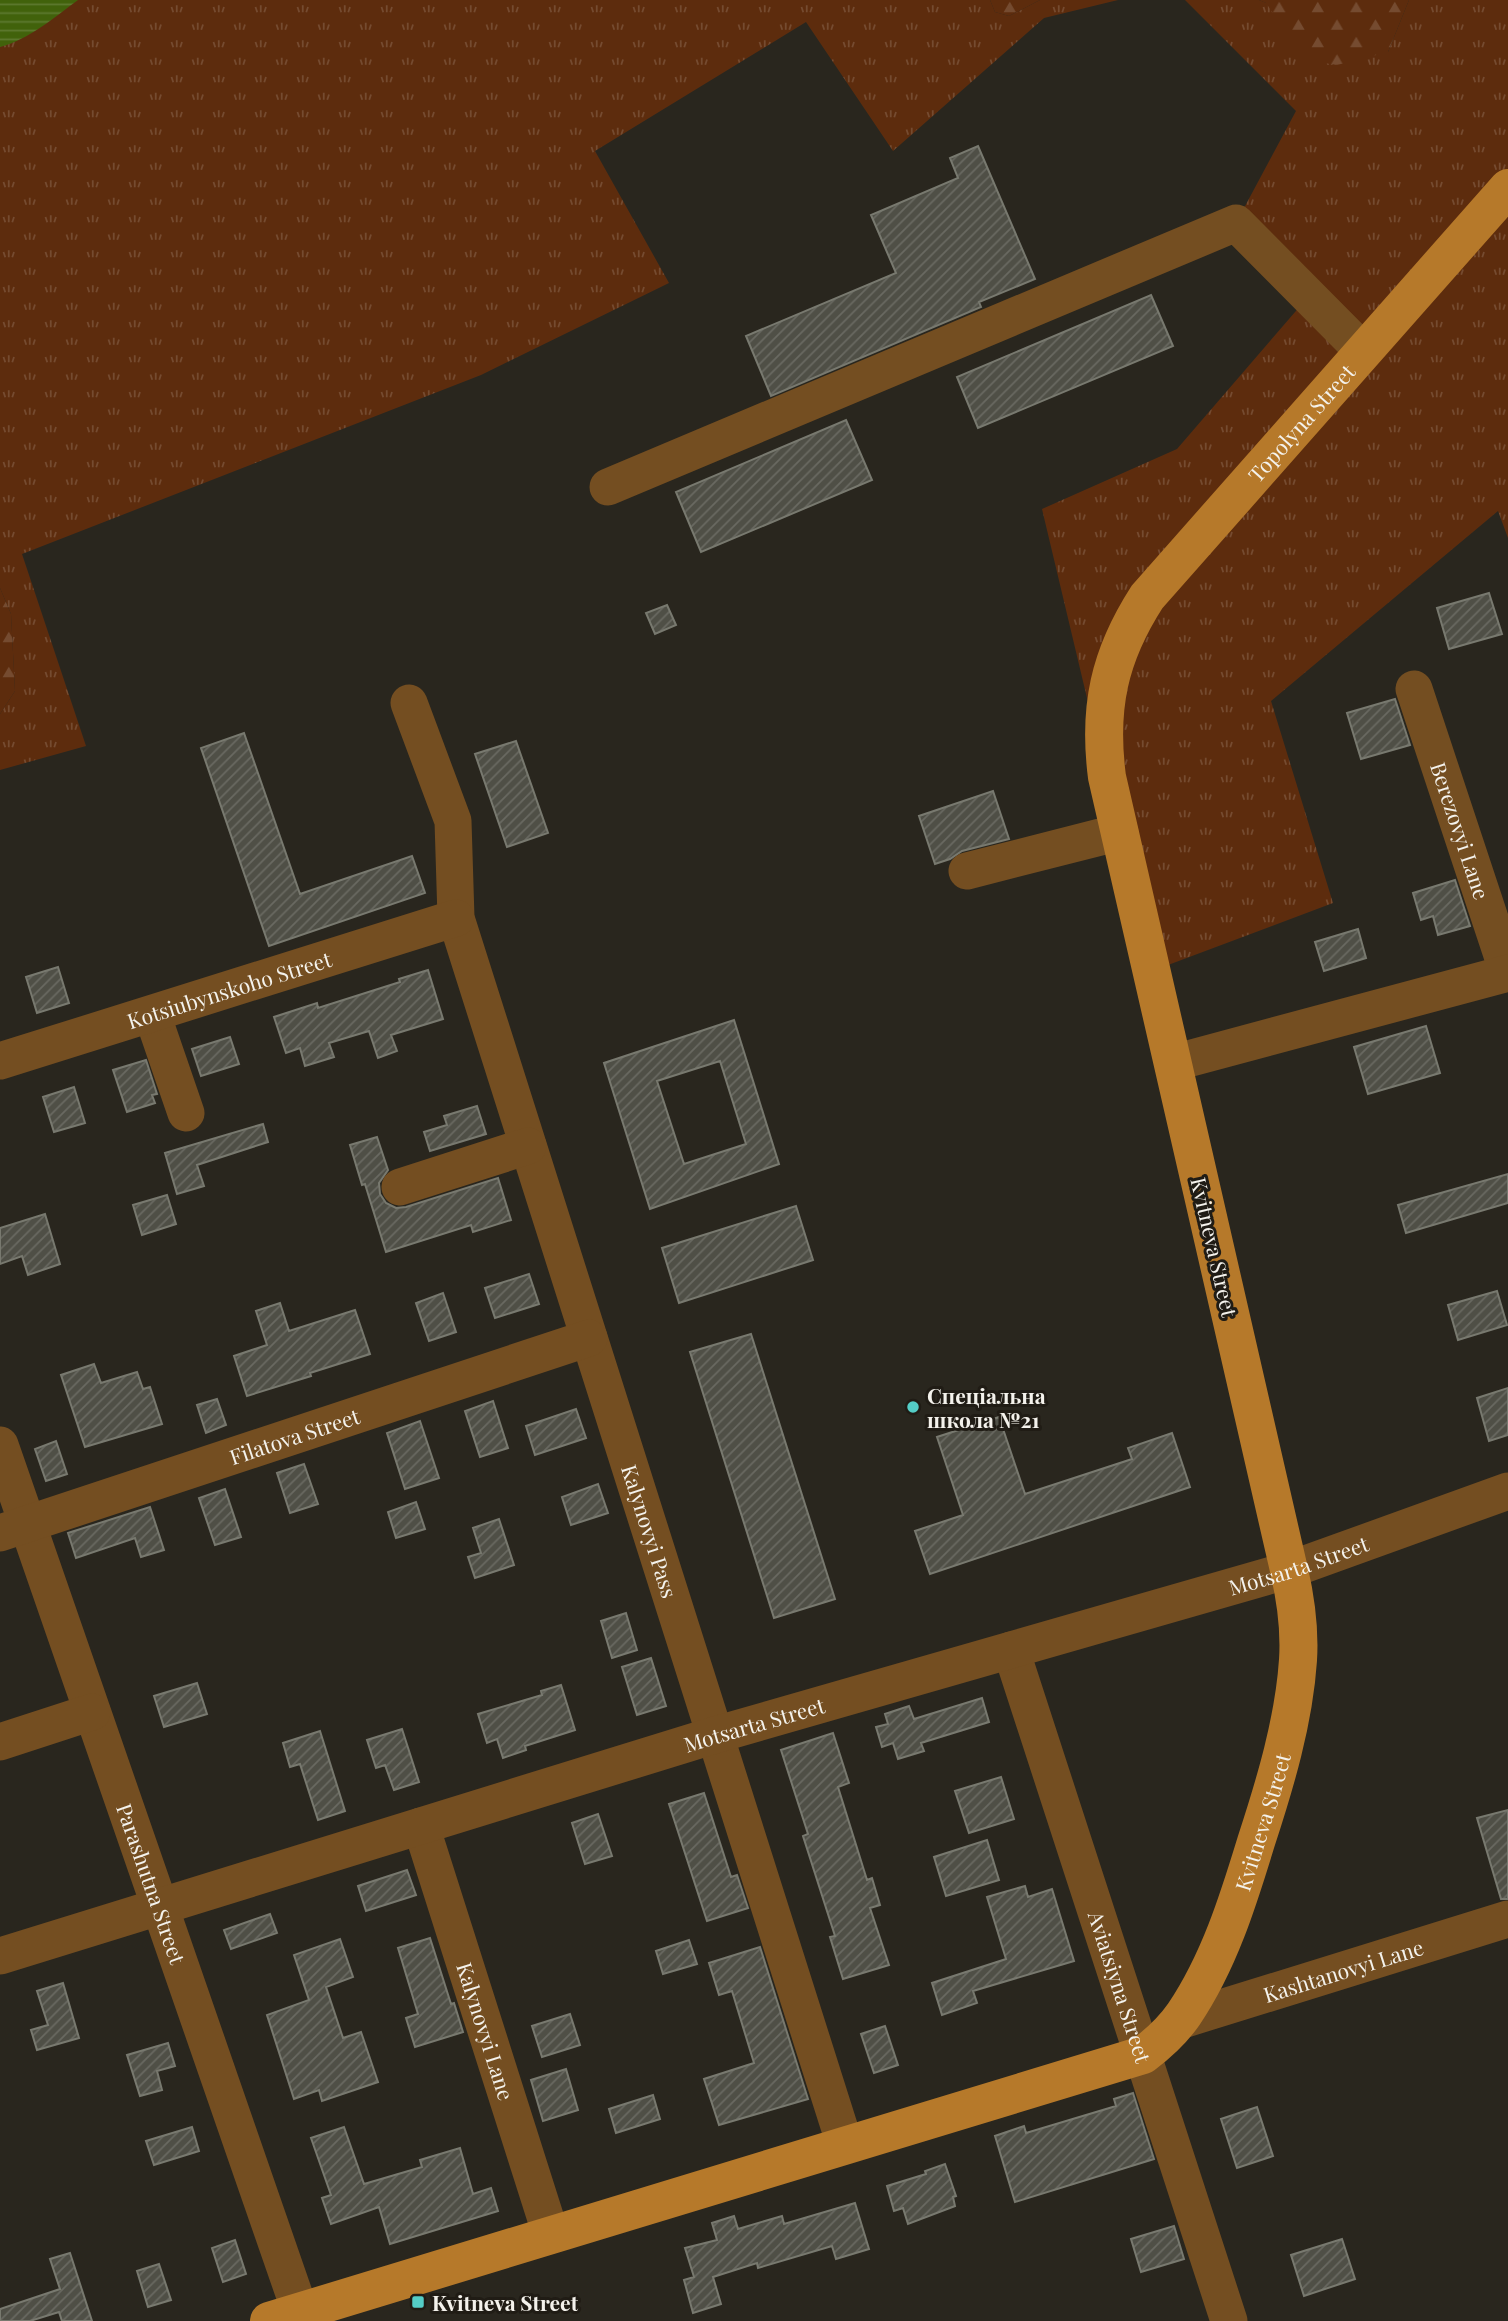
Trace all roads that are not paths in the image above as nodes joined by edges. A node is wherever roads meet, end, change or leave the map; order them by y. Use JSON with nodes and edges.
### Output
{"nodes":[{"id":1,"x":1508,"y":188,"type":"edge"},
{"id":2,"x":1363,"y":351,"type":"junction"},
{"id":3,"x":608,"y":487,"type":"dead end"},
{"id":4,"x":1112,"y":668,"type":"joint"},
{"id":5,"x":1414,"y":689,"type":"dead end"},
{"id":6,"x":410,"y":703,"type":"dead end"},
{"id":7,"x":1119,"y":832,"type":"junction"},
{"id":8,"x":967,"y":871,"type":"dead end"},
{"id":9,"x":456,"y":918,"type":"junction"},
{"id":10,"x":1508,"y":973,"type":"edge"},
{"id":11,"x":152,"y":1014,"type":"junction"},
{"id":12,"x":0,"y":1061,"type":"edge"},
{"id":13,"x":1173,"y":1063,"type":"junction"},
{"id":14,"x":186,"y":1113,"type":"dead end"},
{"id":15,"x":528,"y":1146,"type":"junction"},
{"id":16,"x":400,"y":1187,"type":"dead end"},
{"id":17,"x":589,"y":1338,"type":"junction"},
{"id":18,"x":0,"y":1445,"type":"edge"},
{"id":19,"x":1508,"y":1491,"type":"edge"},
{"id":20,"x":14,"y":1529,"type":"edge"},
{"id":21,"x":1289,"y":1570,"type":"junction"},
{"id":22,"x":1011,"y":1650,"type":"junction"},
{"id":23,"x":92,"y":1712,"type":"junction"},
{"id":24,"x":715,"y":1735,"type":"junction"},
{"id":25,"x":0,"y":1742,"type":"edge"},
{"id":26,"x":421,"y":1826,"type":"junction"},
{"id":27,"x":160,"y":1907,"type":"junction"},
{"id":28,"x":1508,"y":1919,"type":"edge"},
{"id":29,"x":0,"y":1956,"type":"edge"},
{"id":30,"x":1179,"y":2021,"type":"junction"},
{"id":31,"x":1143,"y":2055,"type":"junction"},
{"id":32,"x":845,"y":2145,"type":"junction"},
{"id":33,"x":551,"y":2235,"type":"junction"},
{"id":34,"x":291,"y":2318,"type":"edge"},
{"id":35,"x":1229,"y":2321,"type":"edge"}],
"edges":[{"from":1,"to":2,"type":"main road","name":"Topolyna Street"},
{"from":2,"to":3,"type":"street"},
{"from":2,"to":4,"type":"main road","name":"Topolyna Street"},
{"from":4,"to":7,"type":"main road","name":"Kvitneva Street"},
{"from":5,"to":10,"type":"street","name":"Berezovyi Lane"},
{"from":6,"to":9,"type":"street","name":"Kalynovyi Pass"},
{"from":7,"to":8,"type":"street"},
{"from":7,"to":13,"type":"main road","name":"Kvitneva Street"},
{"from":9,"to":11,"type":"street","name":"Kotsiubynskoho Street"},
{"from":9,"to":15,"type":"street","name":"Kalynovyi Pass"},
{"from":10,"to":13,"type":"street"},
{"from":11,"to":12,"type":"street","name":"Kotsiubynskoho Street"},
{"from":11,"to":14,"type":"street"},
{"from":13,"to":21,"type":"main road","name":"Kvitneva Street"},
{"from":15,"to":16,"type":"street"},
{"from":15,"to":17,"type":"street","name":"Kalynovyi Pass"},
{"from":17,"to":20,"type":"street","name":"Filatova Street"},
{"from":17,"to":24,"type":"street","name":"Kalynovyi Pass"},
{"from":18,"to":20,"type":"street","name":"Parashutna Street"},
{"from":19,"to":21,"type":"street","name":"Motsarta Street"},
{"from":20,"to":23,"type":"street","name":"Parashutna Street"},
{"from":21,"to":22,"type":"street","name":"Motsarta Street"},
{"from":21,"to":30,"type":"main road","name":"Kvitneva Street"},
{"from":22,"to":24,"type":"street","name":"Motsarta Street"},
{"from":22,"to":31,"type":"street","name":"Aviatsiyna Street"},
{"from":23,"to":25,"type":"street"},
{"from":23,"to":27,"type":"street","name":"Parashutna Street"},
{"from":24,"to":26,"type":"street","name":"Motsarta Street"},
{"from":24,"to":32,"type":"street","name":"Kalynovyi Pass"},
{"from":26,"to":27,"type":"street","name":"Motsarta Street"},
{"from":26,"to":33,"type":"street","name":"Kalynovyi Lane"},
{"from":27,"to":29,"type":"street","name":"Motsarta Street"},
{"from":27,"to":34,"type":"street","name":"Parashutna Street"},
{"from":28,"to":30,"type":"street","name":"Kashtanovyi Lane"},
{"from":30,"to":31,"type":"main road","name":"Kvitneva Street"},
{"from":31,"to":32,"type":"main road","name":"Kvitneva Street"},
{"from":31,"to":35,"type":"street","name":"Aviatsiyna Street"},
{"from":32,"to":33,"type":"main road","name":"Kvitneva Street"},
{"from":33,"to":34,"type":"main road","name":"Kvitneva Street"}]}
